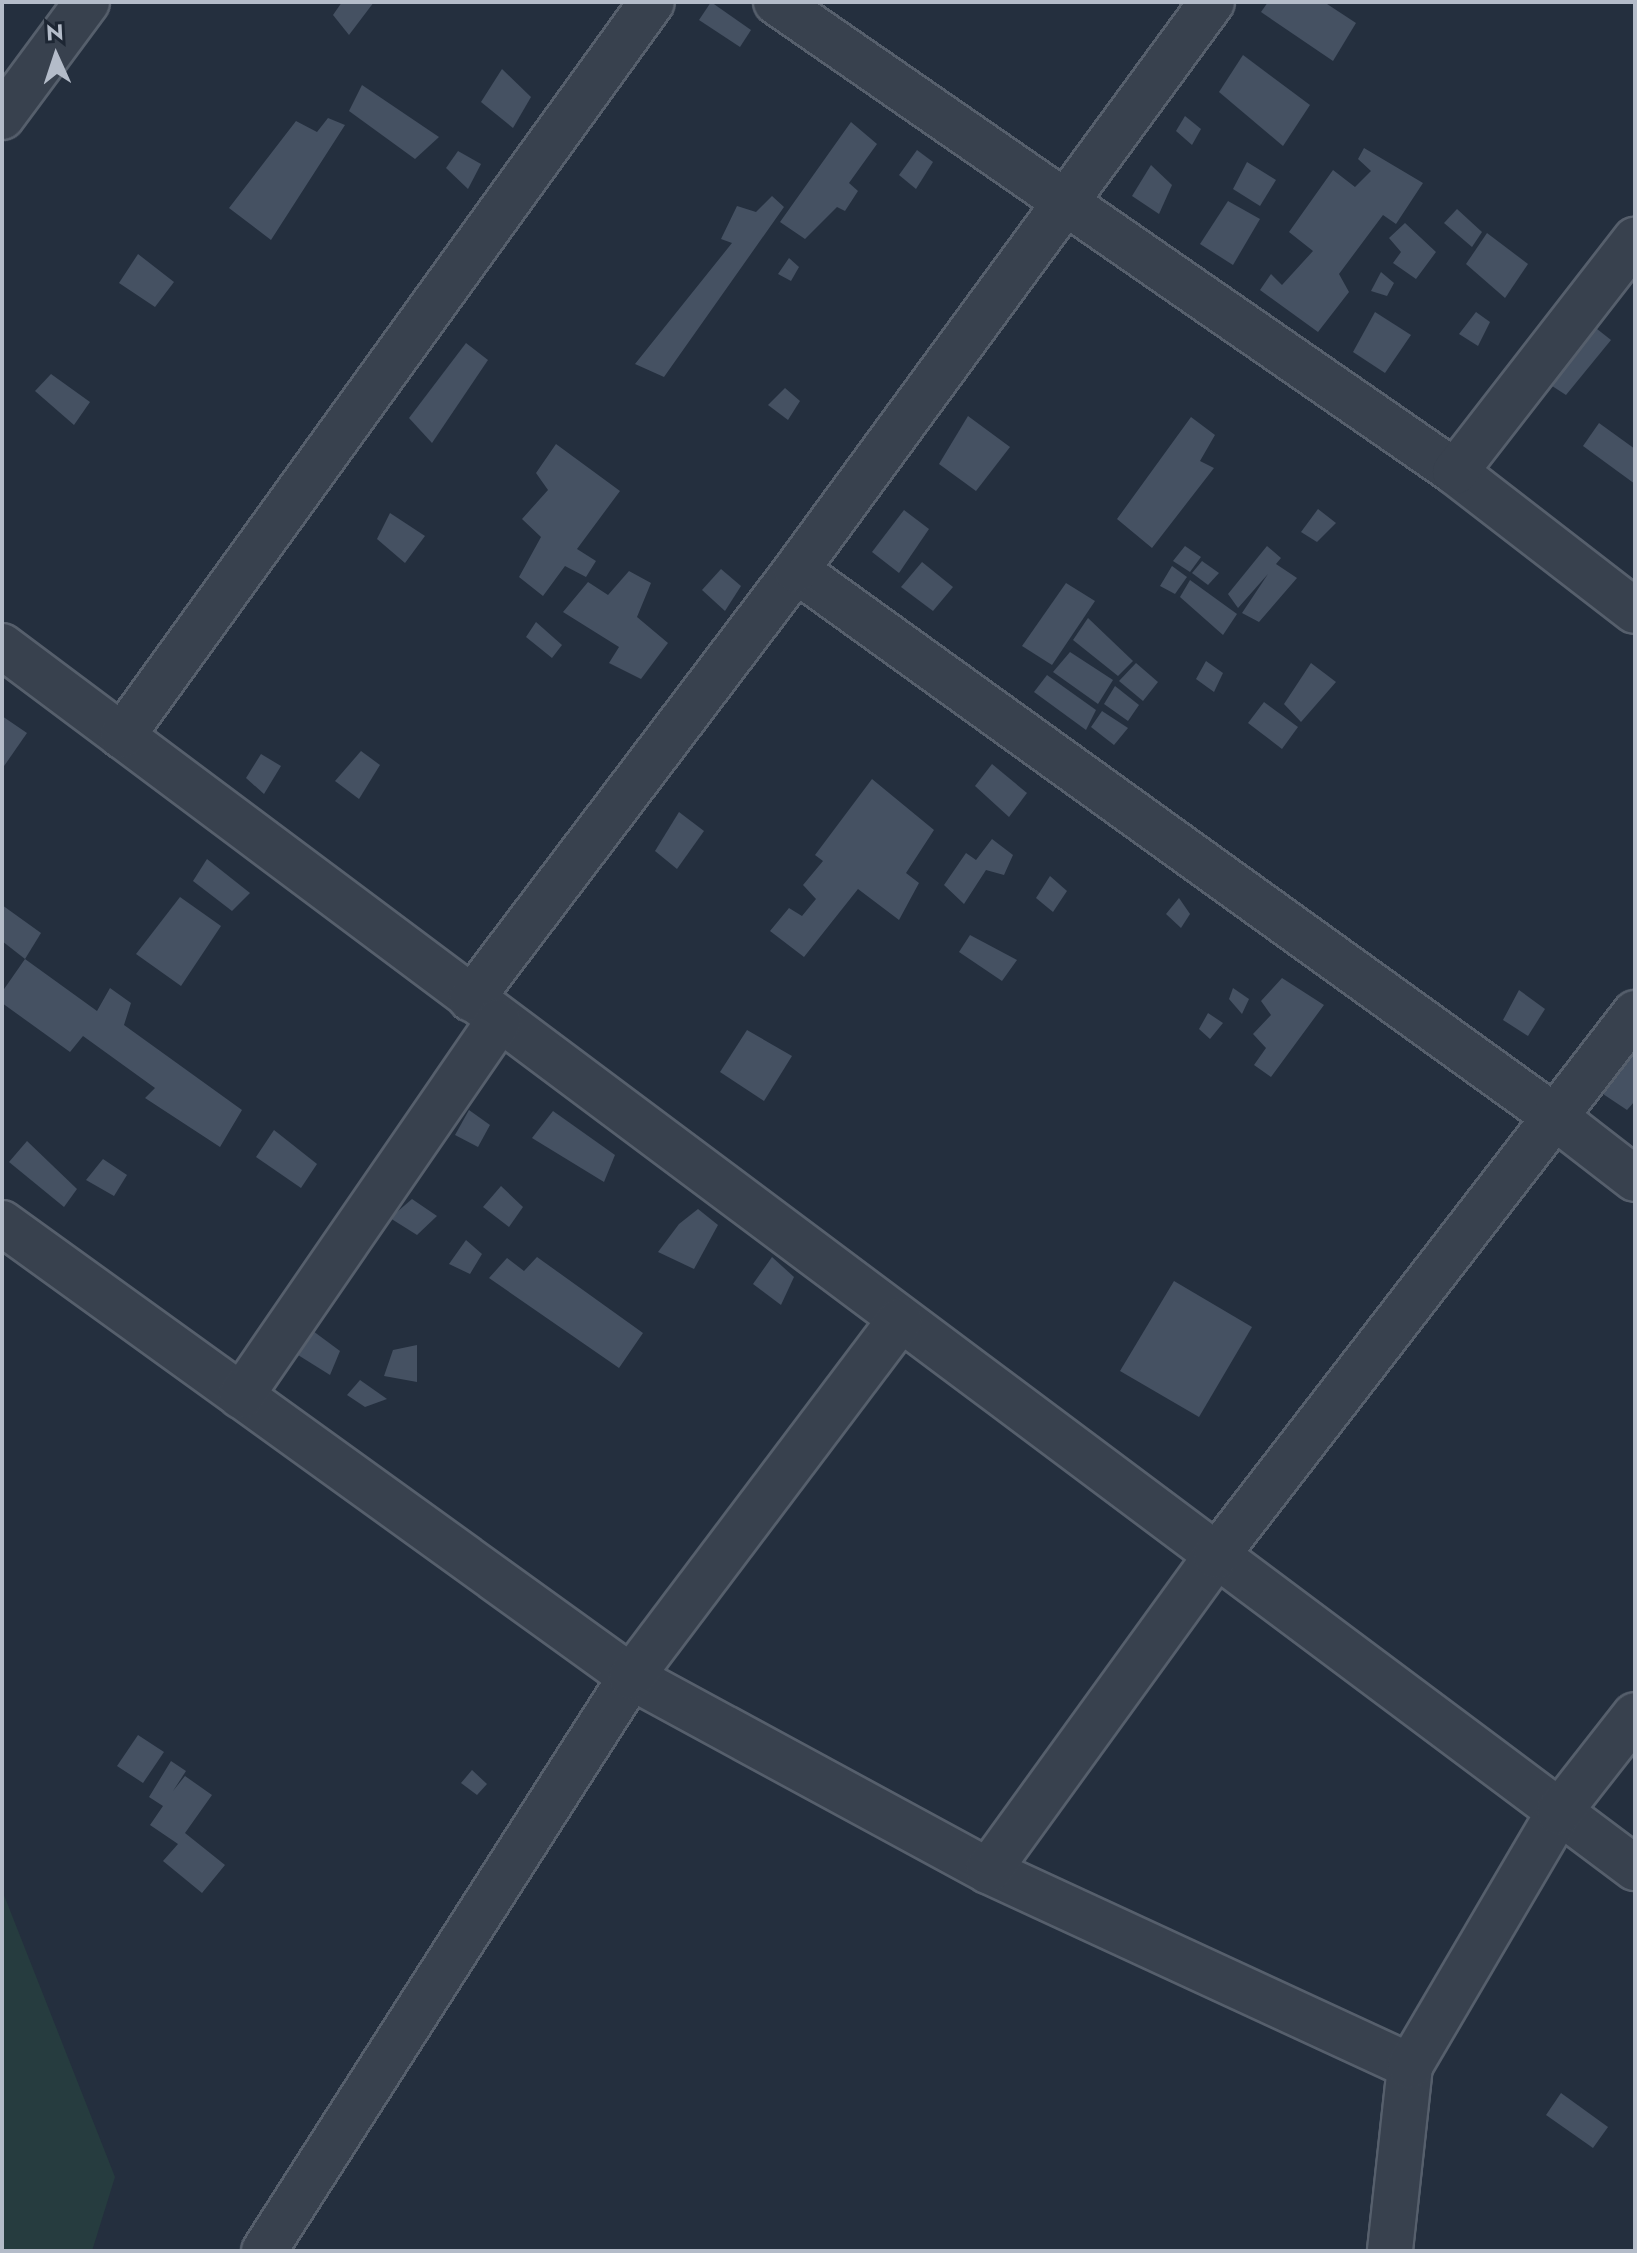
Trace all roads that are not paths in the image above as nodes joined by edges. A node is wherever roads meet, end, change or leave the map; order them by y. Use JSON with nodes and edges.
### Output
{"nodes":[{"id":1,"x":87,"y":2,"type":"edge"},
{"id":2,"x":652,"y":2,"type":"edge"},
{"id":3,"x":776,"y":2,"type":"edge"},
{"id":4,"x":1212,"y":2,"type":"edge"},
{"id":5,"x":2,"y":117,"type":"edge"},
{"id":6,"x":1066,"y":203,"type":"junction"},
{"id":7,"x":1635,"y":240,"type":"edge"},
{"id":8,"x":1455,"y":472,"type":"junction"},
{"id":9,"x":796,"y":570,"type":"junction"},
{"id":10,"x":1635,"y":611,"type":"edge"},
{"id":11,"x":2,"y":646,"type":"edge"},
{"id":12,"x":122,"y":736,"type":"junction"},
{"id":13,"x":485,"y":1010,"type":"junction"},
{"id":14,"x":1635,"y":1013,"type":"edge"},
{"id":15,"x":1555,"y":1117,"type":"junction"},
{"id":16,"x":1635,"y":1179,"type":"edge"},
{"id":17,"x":2,"y":1223,"type":"edge"},
{"id":18,"x":900,"y":1320,"type":"junction"},
{"id":19,"x":241,"y":1396,"type":"junction"},
{"id":20,"x":1216,"y":1556,"type":"junction"},
{"id":21,"x":631,"y":1677,"type":"junction"},
{"id":22,"x":1635,"y":1715,"type":"edge"},
{"id":23,"x":1559,"y":1812,"type":"junction"},
{"id":24,"x":1635,"y":1868,"type":"edge"},
{"id":25,"x":988,"y":1871,"type":"junction"},
{"id":26,"x":1410,"y":2066,"type":"junction"},
{"id":27,"x":264,"y":2251,"type":"edge"},
{"id":28,"x":1390,"y":2251,"type":"edge"}],
"edges":[{"from":1,"to":5,"type":"street"},
{"from":2,"to":12,"type":"street"},
{"from":3,"to":6,"type":"street"},
{"from":4,"to":6,"type":"street"},
{"from":6,"to":8,"type":"street"},
{"from":6,"to":9,"type":"street"},
{"from":7,"to":8,"type":"street"},
{"from":8,"to":10,"type":"street"},
{"from":9,"to":13,"type":"street"},
{"from":9,"to":15,"type":"street"},
{"from":11,"to":12,"type":"street"},
{"from":12,"to":13,"type":"street"},
{"from":13,"to":18,"type":"street"},
{"from":13,"to":19,"type":"street"},
{"from":14,"to":15,"type":"street"},
{"from":15,"to":16,"type":"street"},
{"from":15,"to":20,"type":"street"},
{"from":17,"to":19,"type":"street"},
{"from":18,"to":20,"type":"street"},
{"from":18,"to":21,"type":"street"},
{"from":19,"to":21,"type":"street"},
{"from":20,"to":23,"type":"street"},
{"from":20,"to":25,"type":"street"},
{"from":21,"to":25,"type":"street"},
{"from":21,"to":27,"type":"street"},
{"from":22,"to":23,"type":"street"},
{"from":23,"to":24,"type":"street"},
{"from":23,"to":26,"type":"street"},
{"from":25,"to":26,"type":"street"},
{"from":26,"to":28,"type":"street"}]}
